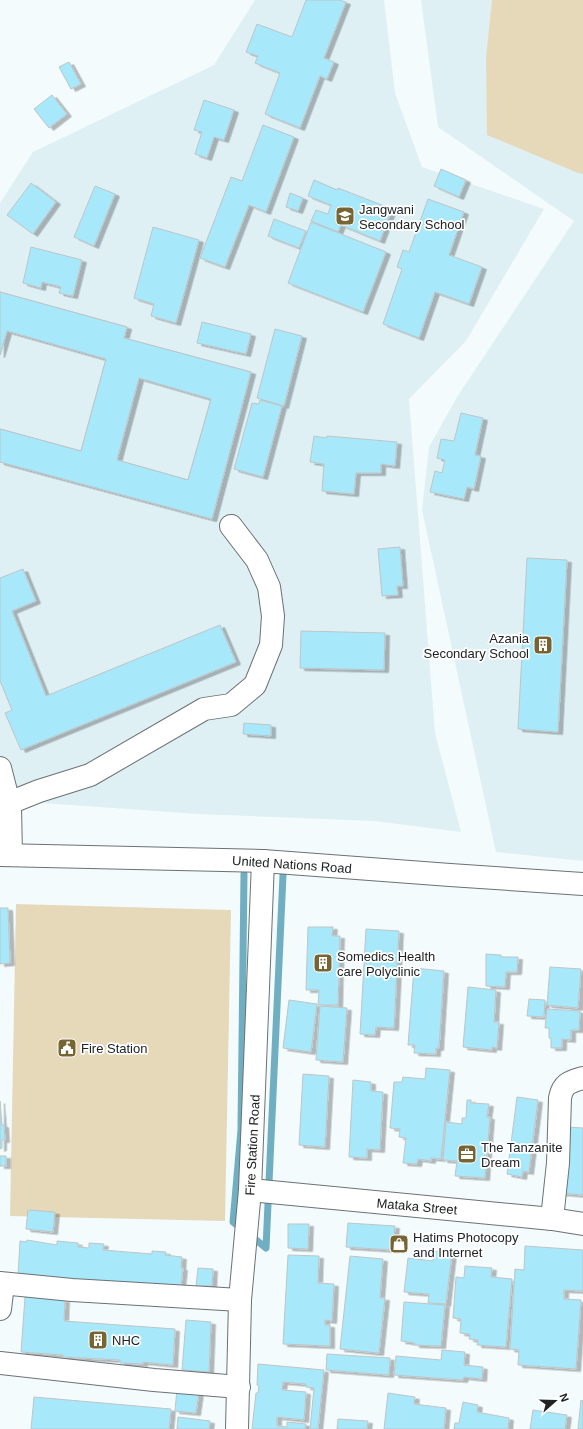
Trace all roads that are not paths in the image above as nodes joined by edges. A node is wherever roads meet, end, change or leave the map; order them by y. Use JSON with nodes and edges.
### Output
{"nodes":[{"id":1,"x":231,"y":526,"type":"dead end"},
{"id":2,"x":0,"y":768,"type":"edge"},
{"id":3,"x":9,"y":803,"type":"junction"},
{"id":4,"x":6,"y":855,"type":"edge"},
{"id":5,"x":263,"y":860,"type":"junction"},
{"id":6,"x":583,"y":884,"type":"edge"},
{"id":7,"x":583,"y":1078,"type":"edge"},
{"id":8,"x":250,"y":1190,"type":"junction"},
{"id":9,"x":552,"y":1219,"type":"junction"},
{"id":10,"x":583,"y":1224,"type":"edge"},
{"id":11,"x":2,"y":1283,"type":"edge"},
{"id":12,"x":240,"y":1300,"type":"junction"},
{"id":13,"x":0,"y":1309,"type":"edge"},
{"id":14,"x":0,"y":1363,"type":"edge"},
{"id":15,"x":239,"y":1387,"type":"junction"},
{"id":16,"x":237,"y":1429,"type":"edge"}],
"edges":[{"from":1,"to":3,"type":"street"},
{"from":2,"to":3,"type":"street"},
{"from":3,"to":4,"type":"street"},
{"from":4,"to":5,"type":"street","name":"United Nations Road"},
{"from":5,"to":6,"type":"street","name":"United Nations Road"},
{"from":5,"to":8,"type":"street","name":"Fire Station Road"},
{"from":7,"to":9,"type":"street"},
{"from":8,"to":9,"type":"street","name":"Mataka Street"},
{"from":8,"to":12,"type":"street","name":"Fire Station Road"},
{"from":9,"to":10,"type":"street","name":"Mataka Street"},
{"from":11,"to":12,"type":"street"},
{"from":11,"to":13,"type":"street"},
{"from":12,"to":15,"type":"street","name":"Fire Station Road"},
{"from":14,"to":15,"type":"street"},
{"from":15,"to":16,"type":"street","name":"Fire Station Road"}]}
